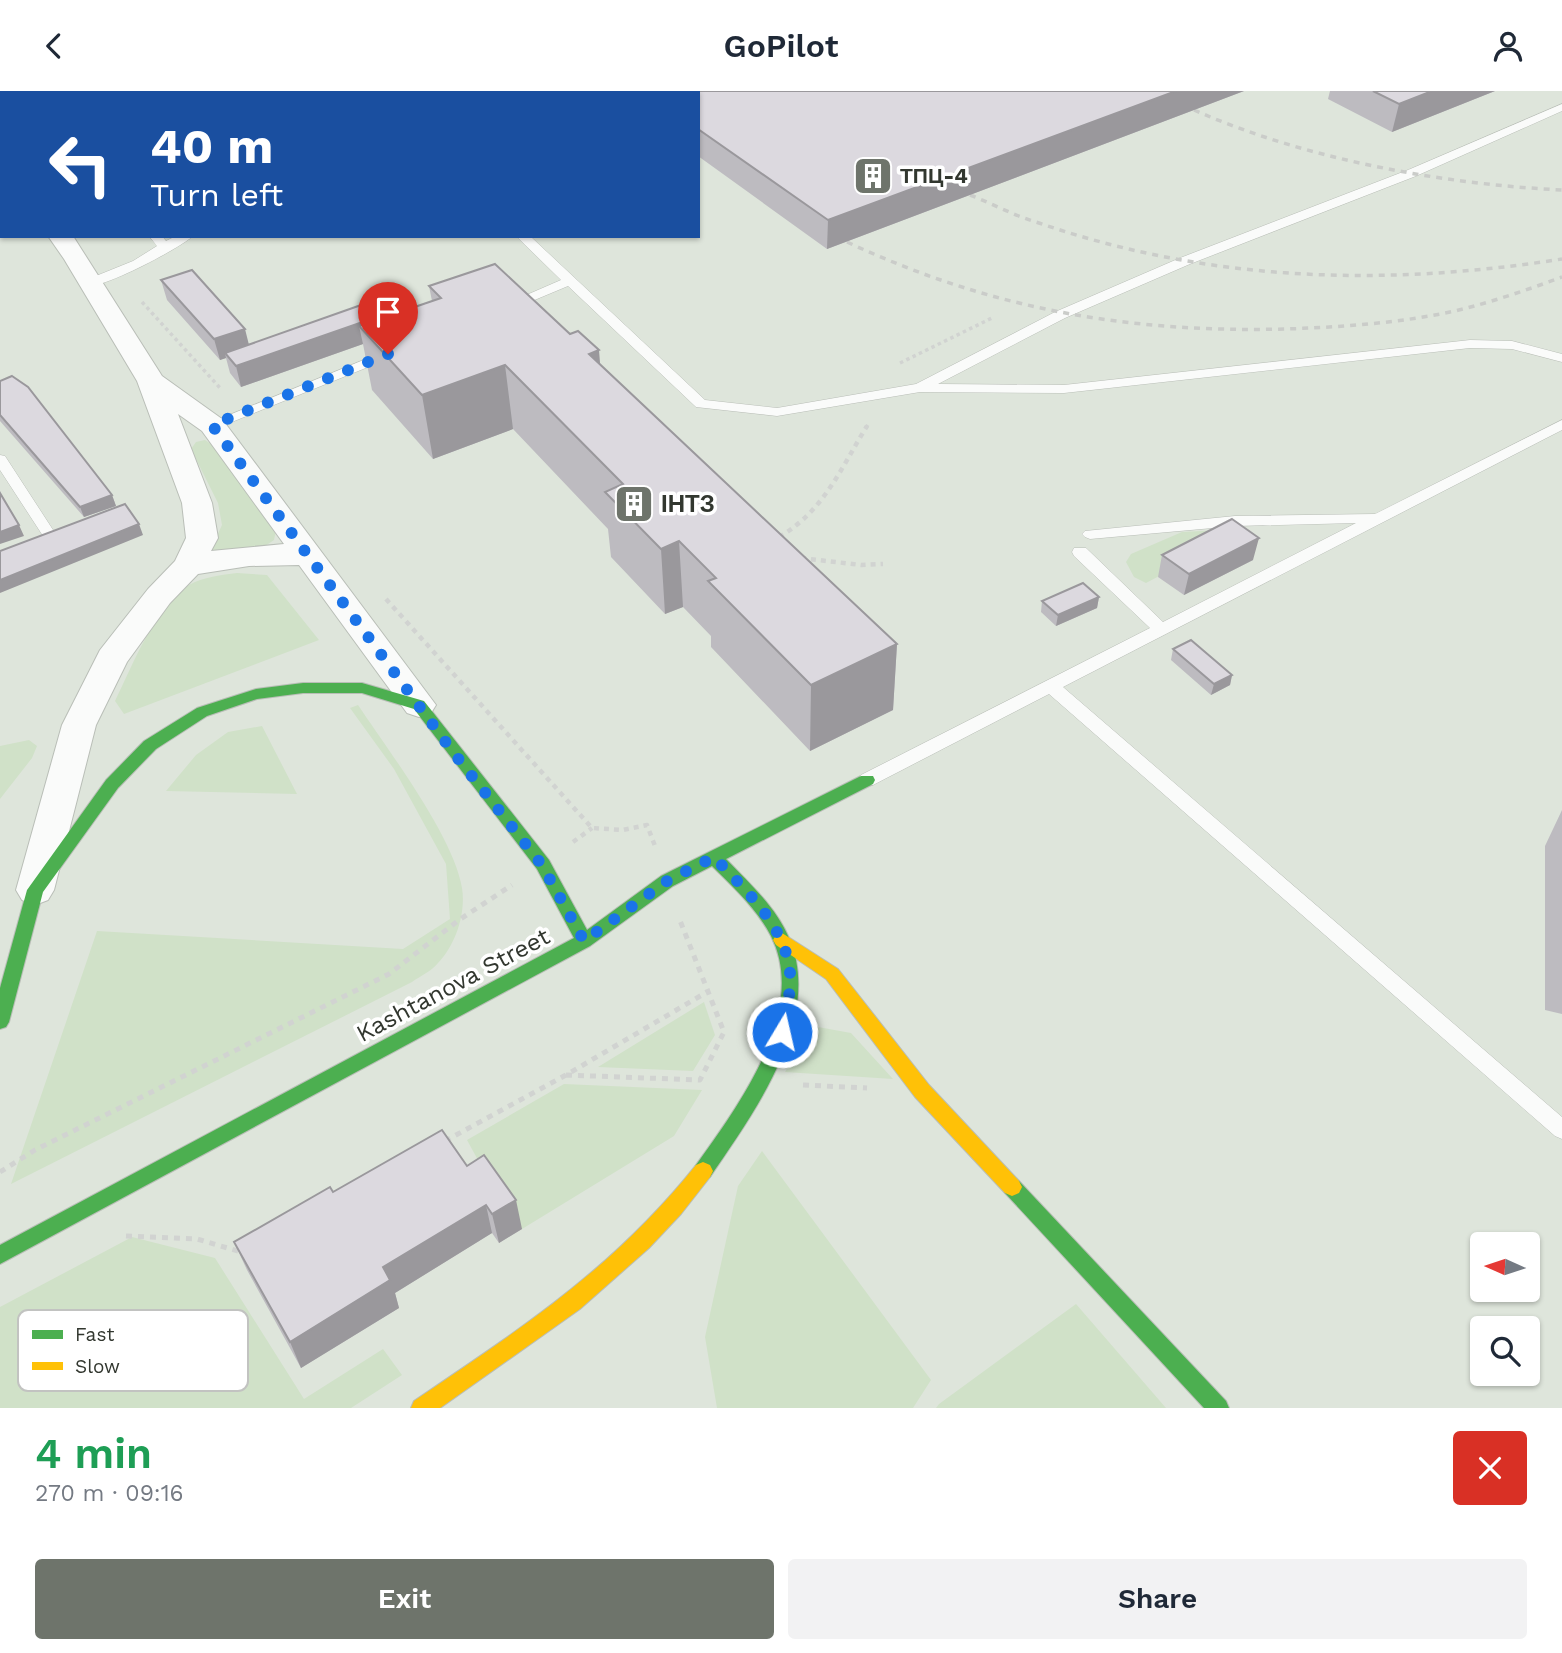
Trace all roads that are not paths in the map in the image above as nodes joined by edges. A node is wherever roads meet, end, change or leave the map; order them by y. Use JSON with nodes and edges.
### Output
{"nodes":[{"id":1,"x":1562,"y":107,"type":"edge"},
{"id":2,"x":62,"y":238,"type":"edge"},
{"id":3,"x":178,"y":238,"type":"edge"},
{"id":4,"x":524,"y":238,"type":"edge"},
{"id":5,"x":159,"y":242,"type":"edge"},
{"id":6,"x":103,"y":278,"type":"junction"},
{"id":7,"x":570,"y":281,"type":"junction"},
{"id":8,"x":498,"y":310,"type":"edge"},
{"id":9,"x":396,"y":351,"type":"edge"},
{"id":10,"x":1562,"y":358,"type":"edge"},
{"id":11,"x":151,"y":381,"type":"junction"},
{"id":12,"x":920,"y":388,"type":"junction"},
{"id":13,"x":1562,"y":424,"type":"edge"},
{"id":14,"x":212,"y":425,"type":"junction"},
{"id":15,"x":0,"y":459,"type":"edge"},
{"id":16,"x":1376,"y":518,"type":"junction"},
{"id":17,"x":1090,"y":534,"type":"dead end"},
{"id":18,"x":49,"y":536,"type":"edge"},
{"id":19,"x":1080,"y":552,"type":"dead end"},
{"id":20,"x":310,"y":556,"type":"junction"},
{"id":21,"x":188,"y":566,"type":"junction"},
{"id":22,"x":1161,"y":629,"type":"junction"},
{"id":23,"x":1051,"y":686,"type":"junction"},
{"id":24,"x":419,"y":705,"type":"junction"},
{"id":25,"x":867,"y":780,"type":"joint"},
{"id":26,"x":714,"y":857,"type":"junction"},
{"id":27,"x":35,"y":890,"type":"junction"},
{"id":28,"x":782,"y":940,"type":"junction"},
{"id":29,"x":584,"y":941,"type":"junction"},
{"id":30,"x":0,"y":1022,"type":"edge"},
{"id":31,"x":1562,"y":1130,"type":"edge"},
{"id":32,"x":0,"y":1255,"type":"edge"},
{"id":33,"x":422,"y":1408,"type":"edge"},
{"id":34,"x":1218,"y":1408,"type":"edge"}],
"edges":[{"from":1,"to":12,"type":"lane"},
{"from":2,"to":6,"type":"street"},
{"from":3,"to":5,"type":"lane"},
{"from":4,"to":7,"type":"lane"},
{"from":5,"to":6,"type":"lane"},
{"from":6,"to":11,"type":"street"},
{"from":7,"to":8,"type":"lane"},
{"from":7,"to":12,"type":"lane"},
{"from":9,"to":14,"type":"lane"},
{"from":10,"to":12,"type":"lane"},
{"from":11,"to":14,"type":"street"},
{"from":11,"to":21,"type":"street"},
{"from":13,"to":16,"type":"lane"},
{"from":14,"to":20,"type":"street"},
{"from":15,"to":18,"type":"lane"},
{"from":16,"to":17,"type":"lane"},
{"from":16,"to":22,"type":"lane"},
{"from":19,"to":22,"type":"lane"},
{"from":20,"to":21,"type":"street"},
{"from":20,"to":24,"type":"street"},
{"from":21,"to":27,"type":"street"},
{"from":22,"to":23,"type":"lane"},
{"from":23,"to":25,"type":"lane"},
{"from":23,"to":31,"type":"lane"},
{"from":24,"to":27,"type":"street"},
{"from":24,"to":29,"type":"street","name":"Kashtanova Street"},
{"from":25,"to":26,"type":"street"},
{"from":26,"to":28,"type":"street"},
{"from":26,"to":29,"type":"street"},
{"from":27,"to":30,"type":"street"},
{"from":28,"to":33,"type":"street"},
{"from":28,"to":34,"type":"street"},
{"from":29,"to":32,"type":"street","name":"Kashtanova Street"}]}
